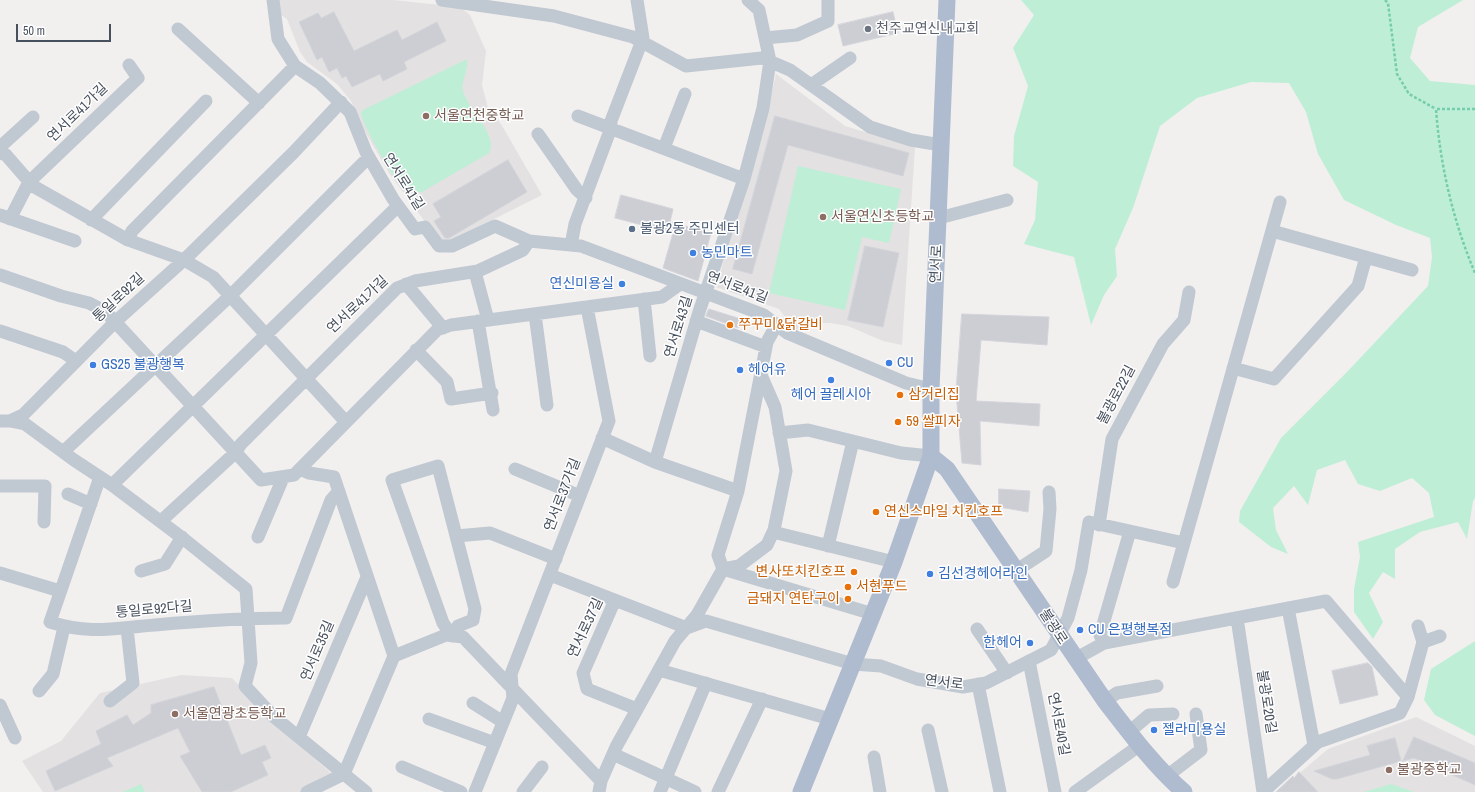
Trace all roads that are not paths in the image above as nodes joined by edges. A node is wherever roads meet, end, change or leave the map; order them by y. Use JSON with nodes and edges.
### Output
{"nodes":[{"id":1,"x":273,"y":0,"type":"edge"},
{"id":2,"x":442,"y":0,"type":"edge"},
{"id":3,"x":637,"y":0,"type":"edge"},
{"id":4,"x":748,"y":0,"type":"edge"},
{"id":5,"x":828,"y":0,"type":"edge"},
{"id":6,"x":948,"y":0,"type":"edge"},
{"id":7,"x":178,"y":30,"type":"dead end"},
{"id":8,"x":765,"y":38,"type":"junction"},
{"id":9,"x":642,"y":43,"type":"junction"},
{"id":10,"x":850,"y":58,"type":"dead end"},
{"id":11,"x":770,"y":61,"type":"junction"},
{"id":12,"x":129,"y":65,"type":"dead end"},
{"id":13,"x":296,"y":66,"type":"junction"},
{"id":14,"x":810,"y":85,"type":"junction"},
{"id":15,"x":685,"y":94,"type":"dead end"},
{"id":16,"x":206,"y":101,"type":"dead end"},
{"id":17,"x":341,"y":102,"type":"junction"},
{"id":18,"x":258,"y":103,"type":"junction"},
{"id":19,"x":578,"y":116,"type":"dead end"},
{"id":20,"x":33,"y":117,"type":"dead end"},
{"id":21,"x":611,"y":128,"type":"junction"},
{"id":22,"x":538,"y":134,"type":"dead end"},
{"id":23,"x":941,"y":145,"type":"junction"},
{"id":24,"x":0,"y":147,"type":"edge"},
{"id":25,"x":664,"y":148,"type":"junction"},
{"id":26,"x":0,"y":153,"type":"edge"},
{"id":27,"x":369,"y":157,"type":"junction"},
{"id":28,"x":744,"y":179,"type":"junction"},
{"id":29,"x":30,"y":182,"type":"junction"},
{"id":30,"x":586,"y":198,"type":"junction"},
{"id":31,"x":1007,"y":200,"type":"dead end"},
{"id":32,"x":1280,"y":202,"type":"dead end"},
{"id":33,"x":398,"y":206,"type":"junction"},
{"id":34,"x":5,"y":217,"type":"edge"},
{"id":35,"x":939,"y":218,"type":"junction"},
{"id":36,"x":91,"y":220,"type":"junction"},
{"id":37,"x":1272,"y":231,"type":"junction"},
{"id":38,"x":128,"y":240,"type":"junction"},
{"id":39,"x":75,"y":241,"type":"dead end"},
{"id":40,"x":529,"y":241,"type":"junction"},
{"id":41,"x":571,"y":245,"type":"junction"},
{"id":42,"x":1366,"y":257,"type":"junction"},
{"id":43,"x":184,"y":260,"type":"junction"},
{"id":44,"x":1412,"y":270,"type":"dead end"},
{"id":45,"x":475,"y":272,"type":"junction"},
{"id":46,"x":0,"y":275,"type":"edge"},
{"id":47,"x":406,"y":284,"type":"junction"},
{"id":48,"x":680,"y":284,"type":"junction"},
{"id":49,"x":1189,"y":292,"type":"dead end"},
{"id":50,"x":706,"y":294,"type":"junction"},
{"id":51,"x":230,"y":296,"type":"junction"},
{"id":52,"x":644,"y":299,"type":"junction"},
{"id":53,"x":587,"y":307,"type":"junction"},
{"id":54,"x":535,"y":314,"type":"junction"},
{"id":55,"x":483,"y":321,"type":"junction"},
{"id":56,"x":696,"y":321,"type":"junction"},
{"id":57,"x":115,"y":322,"type":"junction"},
{"id":58,"x":776,"y":324,"type":"junction"},
{"id":59,"x":443,"y":328,"type":"junction"},
{"id":60,"x":0,"y":330,"type":"edge"},
{"id":61,"x":267,"y":335,"type":"junction"},
{"id":62,"x":766,"y":347,"type":"junction"},
{"id":63,"x":416,"y":350,"type":"junction"},
{"id":64,"x":650,"y":356,"type":"dead end"},
{"id":65,"x":76,"y":361,"type":"junction"},
{"id":66,"x":154,"y":365,"type":"junction"},
{"id":67,"x":1234,"y":368,"type":"junction"},
{"id":68,"x":761,"y":375,"type":"junction"},
{"id":69,"x":306,"y":377,"type":"junction"},
{"id":70,"x":931,"y":389,"type":"junction"},
{"id":71,"x":492,"y":393,"type":"junction"},
{"id":72,"x":547,"y":405,"type":"dead end"},
{"id":73,"x":192,"y":406,"type":"junction"},
{"id":74,"x":493,"y":410,"type":"dead end"},
{"id":75,"x":5,"y":421,"type":"edge"},
{"id":76,"x":346,"y":422,"type":"junction"},
{"id":77,"x":779,"y":433,"type":"junction"},
{"id":78,"x":602,"y":438,"type":"junction"},
{"id":79,"x":853,"y":441,"type":"junction"},
{"id":80,"x":63,"y":452,"type":"junction"},
{"id":81,"x":235,"y":452,"type":"junction"},
{"id":82,"x":931,"y":456,"type":"junction"},
{"id":83,"x":655,"y":462,"type":"junction"},
{"id":84,"x":300,"y":468,"type":"junction"},
{"id":85,"x":515,"y":469,"type":"dead end"},
{"id":86,"x":100,"y":477,"type":"junction"},
{"id":87,"x":283,"y":478,"type":"junction"},
{"id":88,"x":112,"y":485,"type":"junction"},
{"id":89,"x":0,"y":486,"type":"edge"},
{"id":90,"x":339,"y":491,"type":"junction"},
{"id":91,"x":738,"y":491,"type":"junction"},
{"id":92,"x":1049,"y":492,"type":"dead end"},
{"id":93,"x":68,"y":494,"type":"dead end"},
{"id":94,"x":580,"y":496,"type":"junction"},
{"id":95,"x":91,"y":504,"type":"junction"},
{"id":96,"x":161,"y":521,"type":"junction"},
{"id":97,"x":44,"y":522,"type":"dead end"},
{"id":98,"x":1099,"y":525,"type":"junction"},
{"id":99,"x":1130,"y":531,"type":"junction"},
{"id":100,"x":773,"y":532,"type":"junction"},
{"id":101,"x":456,"y":536,"type":"junction"},
{"id":102,"x":182,"y":537,"type":"junction"},
{"id":103,"x":258,"y":537,"type":"dead end"},
{"id":104,"x":1184,"y":543,"type":"junction"},
{"id":105,"x":828,"y":546,"type":"junction"},
{"id":106,"x":556,"y":559,"type":"junction"},
{"id":107,"x":894,"y":562,"type":"junction"},
{"id":108,"x":723,"y":569,"type":"junction"},
{"id":109,"x":1017,"y":570,"type":"junction"},
{"id":110,"x":142,"y":571,"type":"dead end"},
{"id":111,"x":0,"y":574,"type":"edge"},
{"id":112,"x":550,"y":575,"type":"junction"},
{"id":113,"x":368,"y":577,"type":"junction"},
{"id":114,"x":1173,"y":582,"type":"dead end"},
{"id":115,"x":60,"y":591,"type":"junction"},
{"id":116,"x":615,"y":600,"type":"junction"},
{"id":117,"x":1288,"y":608,"type":"junction"},
{"id":118,"x":873,"y":614,"type":"junction"},
{"id":119,"x":248,"y":618,"type":"junction"},
{"id":120,"x":1237,"y":618,"type":"junction"},
{"id":121,"x":1418,"y":626,"type":"dead end"},
{"id":122,"x":64,"y":627,"type":"junction"},
{"id":123,"x":127,"y":628,"type":"junction"},
{"id":124,"x":686,"y":628,"type":"junction"},
{"id":125,"x":977,"y":629,"type":"dead end"},
{"id":126,"x":452,"y":636,"type":"junction"},
{"id":127,"x":1059,"y":636,"type":"junction"},
{"id":128,"x":1440,"y":636,"type":"dead end"},
{"id":129,"x":1423,"y":642,"type":"junction"},
{"id":130,"x":1104,"y":643,"type":"junction"},
{"id":131,"x":394,"y":656,"type":"junction"},
{"id":132,"x":1075,"y":659,"type":"junction"},
{"id":133,"x":1029,"y":661,"type":"junction"},
{"id":134,"x":852,"y":664,"type":"junction"},
{"id":135,"x":659,"y":670,"type":"junction"},
{"id":136,"x":1007,"y":673,"type":"junction"},
{"id":137,"x":706,"y":683,"type":"junction"},
{"id":138,"x":978,"y":684,"type":"junction"},
{"id":139,"x":1157,"y":686,"type":"dead end"},
{"id":140,"x":512,"y":690,"type":"junction"},
{"id":141,"x":39,"y":691,"type":"dead end"},
{"id":142,"x":1408,"y":697,"type":"junction"},
{"id":143,"x":762,"y":699,"type":"junction"},
{"id":144,"x":1105,"y":700,"type":"junction"},
{"id":145,"x":110,"y":701,"type":"dead end"},
{"id":146,"x":473,"y":703,"type":"dead end"},
{"id":147,"x":0,"y":704,"type":"edge"},
{"id":148,"x":637,"y":709,"type":"junction"},
{"id":149,"x":1172,"y":714,"type":"dead end"},
{"id":150,"x":1196,"y":714,"type":"dead end"},
{"id":151,"x":429,"y":719,"type":"dead end"},
{"id":152,"x":830,"y":719,"type":"junction"},
{"id":153,"x":504,"y":722,"type":"junction"},
{"id":154,"x":928,"y":730,"type":"dead end"},
{"id":155,"x":1129,"y":732,"type":"junction"},
{"id":156,"x":299,"y":737,"type":"junction"},
{"id":157,"x":14,"y":738,"type":"dead end"},
{"id":158,"x":495,"y":743,"type":"junction"},
{"id":159,"x":1140,"y":745,"type":"junction"},
{"id":160,"x":1314,"y":745,"type":"junction"},
{"id":161,"x":613,"y":754,"type":"junction"},
{"id":162,"x":874,"y":757,"type":"dead end"},
{"id":163,"x":402,"y":767,"type":"dead end"},
{"id":164,"x":542,"y":767,"type":"dead end"},
{"id":165,"x":344,"y":774,"type":"junction"},
{"id":166,"x":667,"y":779,"type":"junction"},
{"id":167,"x":600,"y":786,"type":"edge"},
{"id":168,"x":1174,"y":786,"type":"edge"},
{"id":169,"x":1080,"y":791,"type":"edge"},
{"id":170,"x":307,"y":792,"type":"edge"},
{"id":171,"x":366,"y":792,"type":"edge"},
{"id":172,"x":461,"y":792,"type":"edge"},
{"id":173,"x":475,"y":792,"type":"edge"},
{"id":174,"x":524,"y":792,"type":"edge"},
{"id":175,"x":660,"y":792,"type":"edge"},
{"id":176,"x":696,"y":792,"type":"edge"},
{"id":177,"x":718,"y":792,"type":"edge"},
{"id":178,"x":800,"y":792,"type":"edge"},
{"id":179,"x":880,"y":792,"type":"edge"},
{"id":180,"x":942,"y":792,"type":"edge"},
{"id":181,"x":1000,"y":792,"type":"edge"},
{"id":182,"x":1055,"y":792,"type":"edge"},
{"id":183,"x":1263,"y":792,"type":"edge"}],
"edges":[{"from":1,"to":13,"type":"street","name":"연서로41길"},
{"from":2,"to":9,"type":"street"},
{"from":3,"to":9,"type":"street"},
{"from":4,"to":8,"type":"street"},
{"from":5,"to":8,"type":"street"},
{"from":6,"to":23,"type":"main road","name":"연서로"},
{"from":7,"to":18,"type":"street"},
{"from":8,"to":11,"type":"street"},
{"from":9,"to":11,"type":"street"},
{"from":9,"to":21,"type":"street"},
{"from":10,"to":14,"type":"street"},
{"from":11,"to":14,"type":"street"},
{"from":11,"to":28,"type":"street","name":"연서로43길"},
{"from":12,"to":29,"type":"street","name":"연서로41가길"},
{"from":13,"to":17,"type":"street","name":"연서로41길"},
{"from":13,"to":18,"type":"street"},
{"from":14,"to":23,"type":"street"},
{"from":15,"to":25,"type":"street"},
{"from":16,"to":36,"type":"street"},
{"from":17,"to":27,"type":"street","name":"연서로41길"},
{"from":17,"to":43,"type":"street"},
{"from":18,"to":38,"type":"street"},
{"from":19,"to":21,"type":"street"},
{"from":20,"to":24,"type":"street"},
{"from":21,"to":25,"type":"street"},
{"from":21,"to":30,"type":"street"},
{"from":22,"to":30,"type":"street"},
{"from":23,"to":35,"type":"main road","name":"연서로"},
{"from":25,"to":28,"type":"street"},
{"from":26,"to":29,"type":"street"},
{"from":27,"to":33,"type":"street","name":"연서로41길"},
{"from":27,"to":51,"type":"street"},
{"from":28,"to":50,"type":"street","name":"연서로43길"},
{"from":29,"to":34,"type":"street"},
{"from":29,"to":36,"type":"street"},
{"from":30,"to":41,"type":"street"},
{"from":31,"to":35,"type":"street"},
{"from":32,"to":37,"type":"street"},
{"from":33,"to":40,"type":"street","name":"연서로41길"},
{"from":33,"to":61,"type":"street"},
{"from":34,"to":39,"type":"street"},
{"from":35,"to":70,"type":"main road","name":"연서로"},
{"from":36,"to":38,"type":"street"},
{"from":37,"to":42,"type":"street"},
{"from":37,"to":67,"type":"street"},
{"from":38,"to":43,"type":"street"},
{"from":40,"to":41,"type":"street","name":"연서로41길"},
{"from":40,"to":45,"type":"street","name":"연서로41가길"},
{"from":41,"to":48,"type":"street","name":"연서로41길"},
{"from":42,"to":44,"type":"street"},
{"from":42,"to":67,"type":"street"},
{"from":43,"to":51,"type":"street"},
{"from":43,"to":57,"type":"street","name":"통일로92길"},
{"from":45,"to":47,"type":"street","name":"연서로41가길"},
{"from":45,"to":55,"type":"street"},
{"from":46,"to":57,"type":"street"},
{"from":47,"to":59,"type":"street"},
{"from":47,"to":69,"type":"street","name":"연서로41가길"},
{"from":48,"to":50,"type":"street","name":"연서로41길"},
{"from":48,"to":52,"type":"street"},
{"from":49,"to":98,"type":"street","name":"불광로22길"},
{"from":50,"to":56,"type":"street","name":"연서로43길"},
{"from":50,"to":58,"type":"street","name":"연서로41길"},
{"from":51,"to":61,"type":"street"},
{"from":51,"to":66,"type":"street"},
{"from":52,"to":53,"type":"street"},
{"from":52,"to":64,"type":"street"},
{"from":53,"to":54,"type":"street"},
{"from":53,"to":78,"type":"street","name":"연서로37가길"},
{"from":54,"to":55,"type":"street"},
{"from":54,"to":72,"type":"street"},
{"from":55,"to":59,"type":"street"},
{"from":55,"to":71,"type":"street"},
{"from":56,"to":62,"type":"street"},
{"from":56,"to":83,"type":"street","name":"연서로43길"},
{"from":57,"to":65,"type":"street","name":"통일로92길"},
{"from":57,"to":66,"type":"street"},
{"from":58,"to":62,"type":"street"},
{"from":58,"to":70,"type":"street","name":"연서로41길"},
{"from":59,"to":63,"type":"street"},
{"from":60,"to":65,"type":"street"},
{"from":61,"to":69,"type":"street"},
{"from":61,"to":73,"type":"street"},
{"from":62,"to":68,"type":"street"},
{"from":63,"to":71,"type":"street"},
{"from":63,"to":76,"type":"street"},
{"from":65,"to":75,"type":"street","name":"통일로92길"},
{"from":66,"to":73,"type":"street"},
{"from":66,"to":80,"type":"street"},
{"from":67,"to":104,"type":"street"},
{"from":68,"to":77,"type":"street"},
{"from":68,"to":91,"type":"street"},
{"from":69,"to":76,"type":"street"},
{"from":69,"to":81,"type":"street","name":"연서로41가길"},
{"from":70,"to":82,"type":"main road","name":"연서로"},
{"from":71,"to":74,"type":"street"},
{"from":73,"to":81,"type":"street"},
{"from":73,"to":88,"type":"street"},
{"from":75,"to":80,"type":"street"},
{"from":76,"to":84,"type":"street"},
{"from":77,"to":79,"type":"street"},
{"from":77,"to":100,"type":"street"},
{"from":78,"to":83,"type":"street"},
{"from":78,"to":94,"type":"street","name":"연서로37가길"},
{"from":79,"to":82,"type":"street"},
{"from":79,"to":105,"type":"street"},
{"from":80,"to":86,"type":"street"},
{"from":81,"to":87,"type":"street"},
{"from":81,"to":96,"type":"street"},
{"from":82,"to":107,"type":"main road","name":"연서로"},
{"from":82,"to":109,"type":"main road","name":"불광로"},
{"from":83,"to":91,"type":"street"},
{"from":84,"to":87,"type":"street"},
{"from":84,"to":90,"type":"street"},
{"from":85,"to":94,"type":"street"},
{"from":86,"to":88,"type":"street"},
{"from":86,"to":95,"type":"street"},
{"from":87,"to":103,"type":"street"},
{"from":88,"to":96,"type":"street"},
{"from":89,"to":97,"type":"street"},
{"from":90,"to":113,"type":"street"},
{"from":90,"to":119,"type":"street","name":"통일로92다길"},
{"from":91,"to":108,"type":"street"},
{"from":92,"to":109,"type":"street"},
{"from":93,"to":95,"type":"street"},
{"from":94,"to":106,"type":"street","name":"연서로37가길"},
{"from":95,"to":115,"type":"street"},
{"from":96,"to":102,"type":"street"},
{"from":98,"to":99,"type":"street"},
{"from":98,"to":127,"type":"street"},
{"from":99,"to":104,"type":"street"},
{"from":99,"to":130,"type":"street"},
{"from":100,"to":105,"type":"street"},
{"from":100,"to":108,"type":"street"},
{"from":101,"to":106,"type":"street"},
{"from":101,"to":126,"type":"street"},
{"from":101,"to":126,"type":"street"},
{"from":102,"to":110,"type":"street"},
{"from":102,"to":119,"type":"street"},
{"from":104,"to":114,"type":"street"},
{"from":105,"to":107,"type":"street"},
{"from":106,"to":112,"type":"street","name":"연서로37가길"},
{"from":107,"to":118,"type":"main road","name":"연서로"},
{"from":108,"to":118,"type":"street"},
{"from":108,"to":124,"type":"street"},
{"from":109,"to":127,"type":"main road","name":"불광로"},
{"from":111,"to":115,"type":"street"},
{"from":112,"to":116,"type":"street"},
{"from":112,"to":140,"type":"street","name":"연서로37가길"},
{"from":113,"to":131,"type":"street"},
{"from":113,"to":156,"type":"street","name":"연서로35길"},
{"from":115,"to":122,"type":"street"},
{"from":116,"to":124,"type":"street","name":"연서로37길"},
{"from":116,"to":148,"type":"street","name":"연서로37길"},
{"from":117,"to":120,"type":"street"},
{"from":117,"to":142,"type":"street"},
{"from":117,"to":160,"type":"street"},
{"from":118,"to":134,"type":"main road","name":"연서로"},
{"from":119,"to":123,"type":"street","name":"통일로92다길"},
{"from":119,"to":156,"type":"street"},
{"from":120,"to":130,"type":"street"},
{"from":120,"to":183,"type":"street","name":"불광로20길"},
{"from":121,"to":129,"type":"street"},
{"from":122,"to":123,"type":"street","name":"통일로92다길"},
{"from":122,"to":141,"type":"street"},
{"from":123,"to":145,"type":"street"},
{"from":124,"to":134,"type":"street","name":"연서로"},
{"from":124,"to":135,"type":"street"},
{"from":125,"to":136,"type":"street"},
{"from":126,"to":131,"type":"street"},
{"from":126,"to":140,"type":"street"},
{"from":127,"to":132,"type":"main road","name":"불광로"},
{"from":127,"to":133,"type":"street","name":"연서로"},
{"from":128,"to":129,"type":"street"},
{"from":129,"to":142,"type":"street"},
{"from":130,"to":132,"type":"street"},
{"from":131,"to":165,"type":"street"},
{"from":132,"to":144,"type":"main road","name":"불광로"},
{"from":133,"to":136,"type":"street","name":"연서로"},
{"from":133,"to":182,"type":"street","name":"연서로40길"},
{"from":134,"to":138,"type":"street","name":"연서로"},
{"from":134,"to":152,"type":"main road","name":"연서로"},
{"from":135,"to":137,"type":"street"},
{"from":135,"to":148,"type":"street"},
{"from":136,"to":138,"type":"street","name":"연서로"},
{"from":137,"to":143,"type":"street"},
{"from":137,"to":166,"type":"street"},
{"from":138,"to":181,"type":"street"},
{"from":139,"to":144,"type":"street"},
{"from":140,"to":153,"type":"street","name":"연서로37가길"},
{"from":140,"to":167,"type":"street"},
{"from":142,"to":160,"type":"street"},
{"from":143,"to":152,"type":"street"},
{"from":143,"to":177,"type":"street"},
{"from":144,"to":155,"type":"main road","name":"불광로"},
{"from":146,"to":153,"type":"street"},
{"from":147,"to":157,"type":"street"},
{"from":148,"to":161,"type":"street"},
{"from":149,"to":155,"type":"street"},
{"from":150,"to":168,"type":"street"},
{"from":151,"to":158,"type":"street"},
{"from":152,"to":178,"type":"main road","name":"연서로"},
{"from":153,"to":158,"type":"street","name":"연서로37가길"},
{"from":154,"to":180,"type":"street"},
{"from":155,"to":159,"type":"main road","name":"불광로"},
{"from":156,"to":165,"type":"street"},
{"from":158,"to":173,"type":"street","name":"연서로37가길"},
{"from":159,"to":168,"type":"main road","name":"불광로"},
{"from":159,"to":169,"type":"street"},
{"from":160,"to":183,"type":"street"},
{"from":161,"to":166,"type":"street"},
{"from":161,"to":167,"type":"street"},
{"from":162,"to":179,"type":"street"},
{"from":163,"to":172,"type":"street"},
{"from":164,"to":174,"type":"street"},
{"from":165,"to":170,"type":"street"},
{"from":165,"to":171,"type":"street"},
{"from":166,"to":175,"type":"street"},
{"from":166,"to":176,"type":"street"}]}
